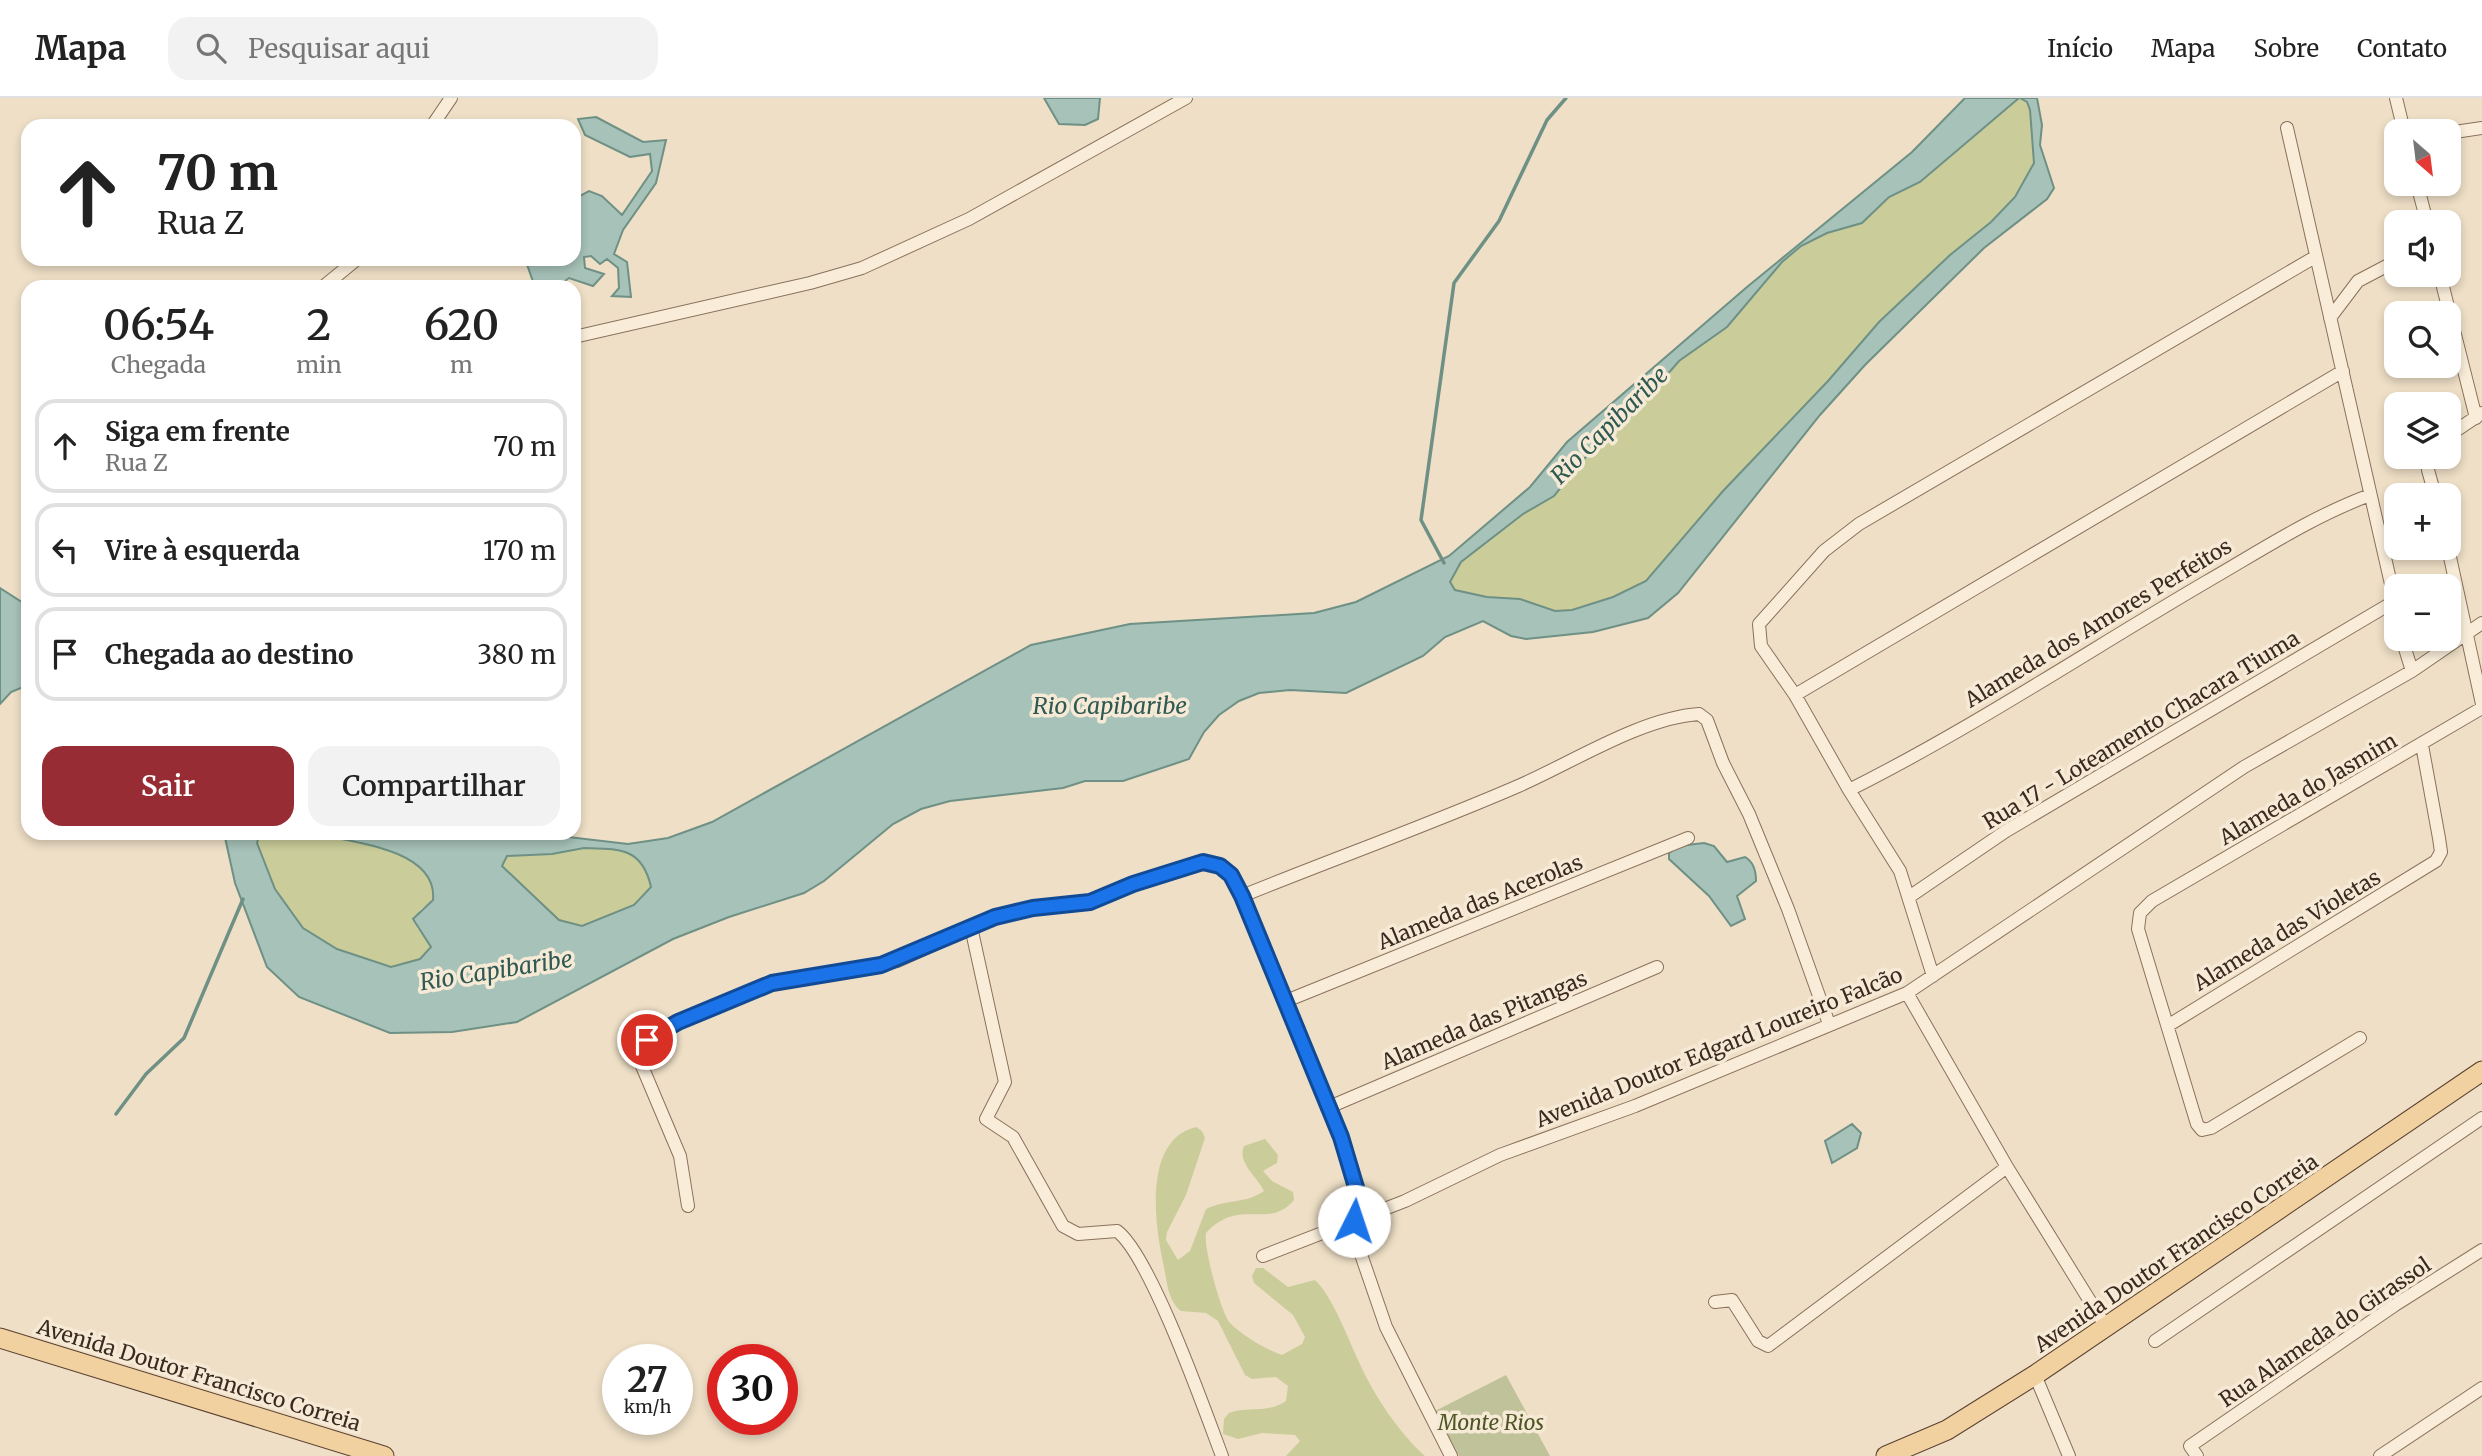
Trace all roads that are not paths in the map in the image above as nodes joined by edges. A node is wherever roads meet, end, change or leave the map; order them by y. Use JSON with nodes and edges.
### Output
{"nodes":[{"id":1,"x":451,"y":98,"type":"edge"},
{"id":2,"x":1186,"y":98,"type":"edge"},
{"id":3,"x":2396,"y":98,"type":"edge"},
{"id":4,"x":437,"y":119,"type":"edge"},
{"id":5,"x":2401,"y":119,"type":"edge"},
{"id":6,"x":2287,"y":128,"type":"dead end"},
{"id":7,"x":2482,"y":128,"type":"edge"},
{"id":8,"x":2461,"y":131,"type":"edge"},
{"id":9,"x":2315,"y":257,"type":"junction"},
{"id":10,"x":349,"y":266,"type":"edge"},
{"id":11,"x":2384,"y":267,"type":"edge"},
{"id":12,"x":332,"y":280,"type":"edge"},
{"id":13,"x":2443,"y":287,"type":"edge"},
{"id":14,"x":2330,"y":318,"type":"junction"},
{"id":15,"x":581,"y":335,"type":"edge"},
{"id":16,"x":2343,"y":371,"type":"junction"},
{"id":17,"x":2479,"y":415,"type":"edge"},
{"id":18,"x":2461,"y":427,"type":"edge"},
{"id":19,"x":2370,"y":495,"type":"junction"},
{"id":20,"x":2451,"y":560,"type":"edge"},
{"id":21,"x":2388,"y":574,"type":"edge"},
{"id":22,"x":2384,"y":609,"type":"edge"},
{"id":23,"x":2482,"y":623,"type":"edge"},
{"id":24,"x":2469,"y":634,"type":"junction"},
{"id":25,"x":2406,"y":651,"type":"edge"},
{"id":26,"x":2412,"y":671,"type":"junction"},
{"id":27,"x":1796,"y":695,"type":"junction"},
{"id":28,"x":2482,"y":706,"type":"edge"},
{"id":29,"x":2422,"y":745,"type":"junction"},
{"id":30,"x":1849,"y":790,"type":"junction"},
{"id":31,"x":1688,"y":838,"type":"dead end"},
{"id":32,"x":1242,"y":896,"type":"junction"},
{"id":33,"x":1909,"y":897,"type":"junction"},
{"id":34,"x":971,"y":927,"type":"junction"},
{"id":35,"x":1657,"y":967,"type":"dead end"},
{"id":36,"x":1933,"y":976,"type":"junction"},
{"id":37,"x":1907,"y":993,"type":"junction"},
{"id":38,"x":1286,"y":1001,"type":"junction"},
{"id":39,"x":1829,"y":1024,"type":"junction"},
{"id":40,"x":2169,"y":1024,"type":"junction"},
{"id":41,"x":2360,"y":1038,"type":"dead end"},
{"id":42,"x":2482,"y":1072,"type":"edge"},
{"id":43,"x":1327,"y":1108,"type":"junction"},
{"id":44,"x":2482,"y":1118,"type":"edge"},
{"id":45,"x":2007,"y":1167,"type":"junction"},
{"id":46,"x":688,"y":1206,"type":"dead end"},
{"id":47,"x":1354,"y":1221,"type":"junction"},
{"id":48,"x":2482,"y":1250,"type":"edge"},
{"id":49,"x":1263,"y":1256,"type":"dead end"},
{"id":50,"x":1715,"y":1302,"type":"dead end"},
{"id":51,"x":2106,"y":1327,"type":"junction"},
{"id":52,"x":0,"y":1338,"type":"edge"},
{"id":53,"x":2155,"y":1341,"type":"dead end"},
{"id":54,"x":2035,"y":1375,"type":"junction"},
{"id":55,"x":2482,"y":1388,"type":"edge"},
{"id":56,"x":2194,"y":1451,"type":"edge"},
{"id":57,"x":384,"y":1456,"type":"edge"},
{"id":58,"x":1222,"y":1456,"type":"edge"},
{"id":59,"x":1451,"y":1456,"type":"edge"},
{"id":60,"x":1886,"y":1456,"type":"edge"},
{"id":61,"x":2069,"y":1456,"type":"edge"},
{"id":62,"x":2380,"y":1456,"type":"edge"}],
"edges":[{"from":1,"to":4,"type":"street"},
{"from":2,"to":15,"type":"street"},
{"from":3,"to":5,"type":"street"},
{"from":6,"to":9,"type":"street"},
{"from":7,"to":8,"type":"street"},
{"from":9,"to":14,"type":"street"},
{"from":9,"to":27,"type":"street"},
{"from":10,"to":12,"type":"street"},
{"from":11,"to":14,"type":"street"},
{"from":13,"to":17,"type":"street"},
{"from":14,"to":16,"type":"street"},
{"from":16,"to":19,"type":"street"},
{"from":16,"to":27,"type":"street"},
{"from":17,"to":18,"type":"street"},
{"from":19,"to":21,"type":"street"},
{"from":19,"to":30,"type":"street","name":"Alameda dos Amores Perfeitos"},
{"from":20,"to":24,"type":"street"},
{"from":22,"to":33,"type":"street","name":"Rua 17 - Loteamento Chacara Tiuma"},
{"from":23,"to":24,"type":"street","name":"Avenida Doutor Edgard Loureiro Falcão"},
{"from":24,"to":26,"type":"street","name":"Avenida Doutor Edgard Loureiro Falcão"},
{"from":24,"to":28,"type":"street"},
{"from":25,"to":26,"type":"street"},
{"from":26,"to":36,"type":"street","name":"Avenida Doutor Edgard Loureiro Falcão"},
{"from":27,"to":30,"type":"street"},
{"from":28,"to":29,"type":"street","name":"Alameda do Jasmim"},
{"from":29,"to":40,"type":"street","name":"Alameda das Violetas"},
{"from":29,"to":40,"type":"street","name":"Alameda do Jasmim"},
{"from":30,"to":33,"type":"street"},
{"from":31,"to":38,"type":"street","name":"Alameda das Acerolas"},
{"from":32,"to":34,"type":"street"},
{"from":32,"to":38,"type":"street"},
{"from":32,"to":39,"type":"street"},
{"from":33,"to":36,"type":"street"},
{"from":34,"to":46,"type":"street"},
{"from":34,"to":58,"type":"street"},
{"from":35,"to":43,"type":"street","name":"Alameda das Pitangas"},
{"from":36,"to":37,"type":"street","name":"Avenida Doutor Edgard Loureiro Falcão"},
{"from":37,"to":39,"type":"street","name":"Avenida Doutor Edgard Loureiro Falcão"},
{"from":37,"to":45,"type":"street"},
{"from":38,"to":43,"type":"street"},
{"from":39,"to":47,"type":"street","name":"Avenida Doutor Edgard Loureiro Falcão"},
{"from":40,"to":41,"type":"street"},
{"from":42,"to":51,"type":"main road","name":"Avenida Doutor Francisco Correia"},
{"from":43,"to":47,"type":"street"},
{"from":44,"to":53,"type":"street"},
{"from":45,"to":50,"type":"street"},
{"from":45,"to":51,"type":"street"},
{"from":47,"to":49,"type":"street","name":"Avenida Doutor Edgard Loureiro Falcão"},
{"from":47,"to":59,"type":"street"},
{"from":48,"to":56,"type":"street","name":"Rua Alameda do Girassol"},
{"from":51,"to":54,"type":"main road","name":"Avenida Doutor Francisco Correia"},
{"from":52,"to":57,"type":"main road","name":"Avenida Doutor Francisco Correia"},
{"from":54,"to":60,"type":"main road","name":"Avenida Doutor Francisco Correia"},
{"from":54,"to":61,"type":"street"},
{"from":55,"to":62,"type":"street"}]}
